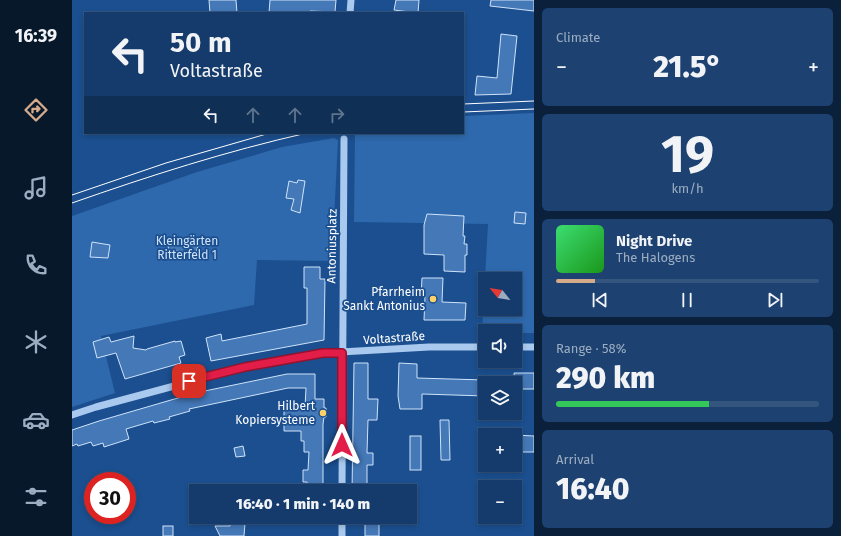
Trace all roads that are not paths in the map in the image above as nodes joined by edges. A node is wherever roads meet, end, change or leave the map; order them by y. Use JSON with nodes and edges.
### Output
{"nodes":[{"id":1,"x":351,"y":0,"type":"edge"},
{"id":2,"x":350,"y":12,"type":"edge"},
{"id":3,"x":344,"y":139,"type":"dead end"},
{"id":4,"x":478,"y":347,"type":"edge"},
{"id":5,"x":522,"y":347,"type":"edge"},
{"id":6,"x":534,"y":347,"type":"edge"},
{"id":7,"x":342,"y":353,"type":"junction"},
{"id":8,"x":72,"y":415,"type":"edge"},
{"id":9,"x":342,"y":484,"type":"edge"},
{"id":10,"x":342,"y":524,"type":"edge"},
{"id":11,"x":342,"y":536,"type":"edge"}],
"edges":[{"from":1,"to":2,"type":"street"},
{"from":3,"to":7,"type":"street","name":"Antoniusplatz"},
{"from":4,"to":7,"type":"street","name":"Voltastraße"},
{"from":5,"to":6,"type":"street"},
{"from":7,"to":8,"type":"street","name":"Voltastraße"},
{"from":7,"to":9,"type":"street","name":"Antoniusplatz"},
{"from":10,"to":11,"type":"street"}]}
